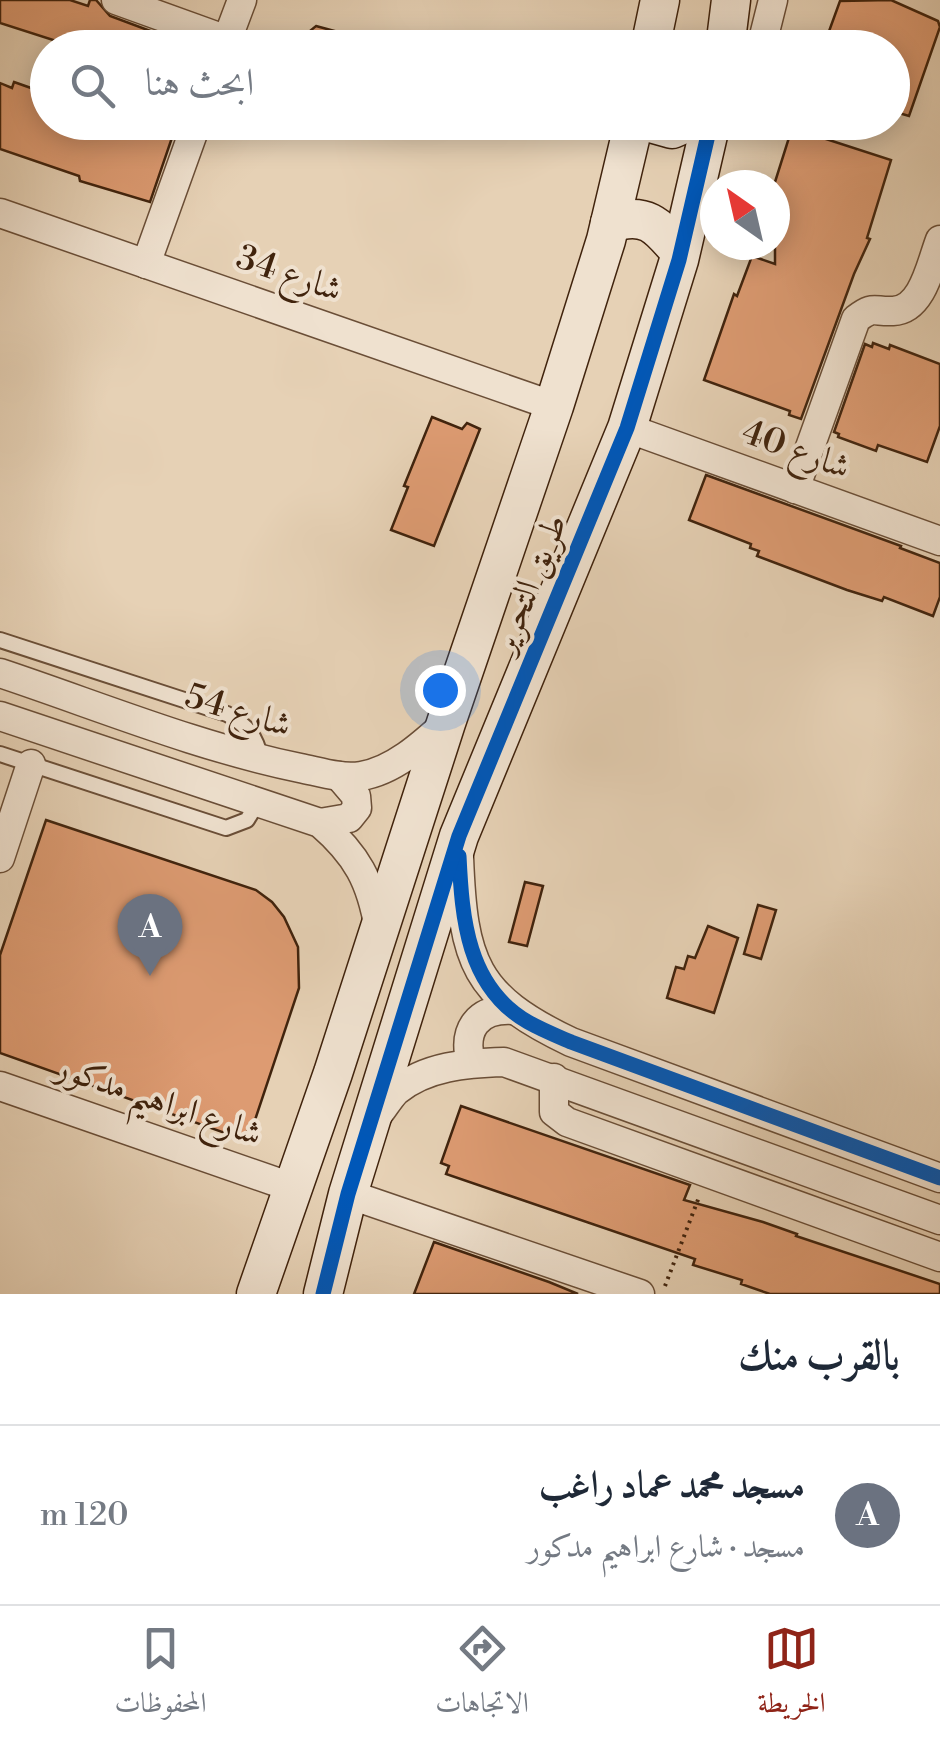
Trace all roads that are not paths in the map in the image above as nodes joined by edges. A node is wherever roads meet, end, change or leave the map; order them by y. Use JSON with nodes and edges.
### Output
{"nodes":[{"id":1,"x":116,"y":0,"type":"edge"},
{"id":2,"x":242,"y":0,"type":"edge"},
{"id":3,"x":660,"y":0,"type":"edge"},
{"id":4,"x":731,"y":0,"type":"edge"},
{"id":5,"x":773,"y":0,"type":"edge"},
{"id":6,"x":191,"y":30,"type":"edge"},
{"id":7,"x":231,"y":30,"type":"edge"},
{"id":8,"x":654,"y":30,"type":"edge"},
{"id":9,"x":728,"y":30,"type":"edge"},
{"id":10,"x":766,"y":30,"type":"edge"},
{"id":11,"x":191,"y":140,"type":"edge"},
{"id":12,"x":630,"y":140,"type":"edge"},
{"id":13,"x":707,"y":140,"type":"edge"},
{"id":14,"x":0,"y":213,"type":"edge"},
{"id":15,"x":610,"y":223,"type":"junction"},
{"id":16,"x":940,"y":240,"type":"edge"},
{"id":17,"x":680,"y":252,"type":"junction"},
{"id":18,"x":146,"y":264,"type":"junction"},
{"id":19,"x":554,"y":406,"type":"junction"},
{"id":20,"x":627,"y":428,"type":"junction"},
{"id":21,"x":796,"y":490,"type":"junction"},
{"id":22,"x":940,"y":541,"type":"edge"},
{"id":23,"x":0,"y":640,"type":"edge"},
{"id":24,"x":0,"y":673,"type":"edge"},
{"id":25,"x":0,"y":716,"type":"edge"},
{"id":26,"x":446,"y":723,"type":"junction"},
{"id":27,"x":0,"y":754,"type":"edge"},
{"id":28,"x":261,"y":760,"type":"junction"},
{"id":29,"x":31,"y":764,"type":"junction"},
{"id":30,"x":338,"y":776,"type":"junction"},
{"id":31,"x":259,"y":800,"type":"junction"},
{"id":32,"x":320,"y":823,"type":"junction"},
{"id":33,"x":459,"y":836,"type":"junction"},
{"id":34,"x":0,"y":858,"type":"edge"},
{"id":35,"x":379,"y":932,"type":"junction"},
{"id":36,"x":513,"y":1010,"type":"junction"},
{"id":37,"x":471,"y":1063,"type":"junction"},
{"id":38,"x":554,"y":1078,"type":"junction"},
{"id":39,"x":0,"y":1086,"type":"edge"},
{"id":40,"x":372,"y":1122,"type":"junction"},
{"id":41,"x":940,"y":1178,"type":"edge"},
{"id":42,"x":294,"y":1188,"type":"junction"},
{"id":43,"x":348,"y":1194,"type":"junction"},
{"id":44,"x":940,"y":1220,"type":"edge"},
{"id":45,"x":940,"y":1257,"type":"edge"},
{"id":46,"x":256,"y":1294,"type":"edge"},
{"id":47,"x":322,"y":1294,"type":"edge"},
{"id":48,"x":640,"y":1294,"type":"edge"}],
"edges":[{"from":1,"to":6,"type":"street"},
{"from":2,"to":7,"type":"street"},
{"from":3,"to":8,"type":"street"},
{"from":4,"to":9,"type":"street"},
{"from":5,"to":10,"type":"street"},
{"from":11,"to":18,"type":"street"},
{"from":12,"to":15,"type":"street","name":"طريق التحرير"},
{"from":13,"to":17,"type":"street","name":"طريق التحرير"},
{"from":14,"to":18,"type":"street","name":"شارع 34"},
{"from":15,"to":17,"type":"street"},
{"from":15,"to":19,"type":"street","name":"طريق التحرير"},
{"from":16,"to":21,"type":"street"},
{"from":17,"to":20,"type":"street","name":"طريق التحرير"},
{"from":18,"to":19,"type":"street","name":"شارع 34"},
{"from":19,"to":26,"type":"street","name":"طريق التحرير"},
{"from":20,"to":21,"type":"street","name":"شارع 40"},
{"from":20,"to":33,"type":"street","name":"طريق التحرير"},
{"from":21,"to":22,"type":"street","name":"شارع 40"},
{"from":23,"to":28,"type":"lane"},
{"from":24,"to":28,"type":"street","name":"شارع 54"},
{"from":25,"to":31,"type":"street"},
{"from":26,"to":30,"type":"street","name":"شارع 54"},
{"from":26,"to":35,"type":"street","name":"طريق التحرير"},
{"from":27,"to":29,"type":"lane"},
{"from":28,"to":30,"type":"street","name":"شارع 54"},
{"from":29,"to":31,"type":"lane"},
{"from":29,"to":34,"type":"street"},
{"from":30,"to":32,"type":"street"},
{"from":31,"to":32,"type":"street"},
{"from":32,"to":35,"type":"street"},
{"from":33,"to":36,"type":"street"},
{"from":33,"to":40,"type":"street","name":"طريق التحرير"},
{"from":35,"to":42,"type":"street","name":"طريق التحرير"},
{"from":36,"to":37,"type":"street"},
{"from":36,"to":41,"type":"street"},
{"from":37,"to":38,"type":"street"},
{"from":37,"to":40,"type":"street"},
{"from":38,"to":44,"type":"street"},
{"from":38,"to":45,"type":"street"},
{"from":39,"to":42,"type":"street","name":"شارع ابراهيم مدكور"},
{"from":40,"to":43,"type":"street","name":"طريق التحرير"},
{"from":42,"to":46,"type":"street","name":"طريق التحرير"},
{"from":43,"to":47,"type":"street","name":"طريق التحرير"},
{"from":43,"to":48,"type":"street"}]}
